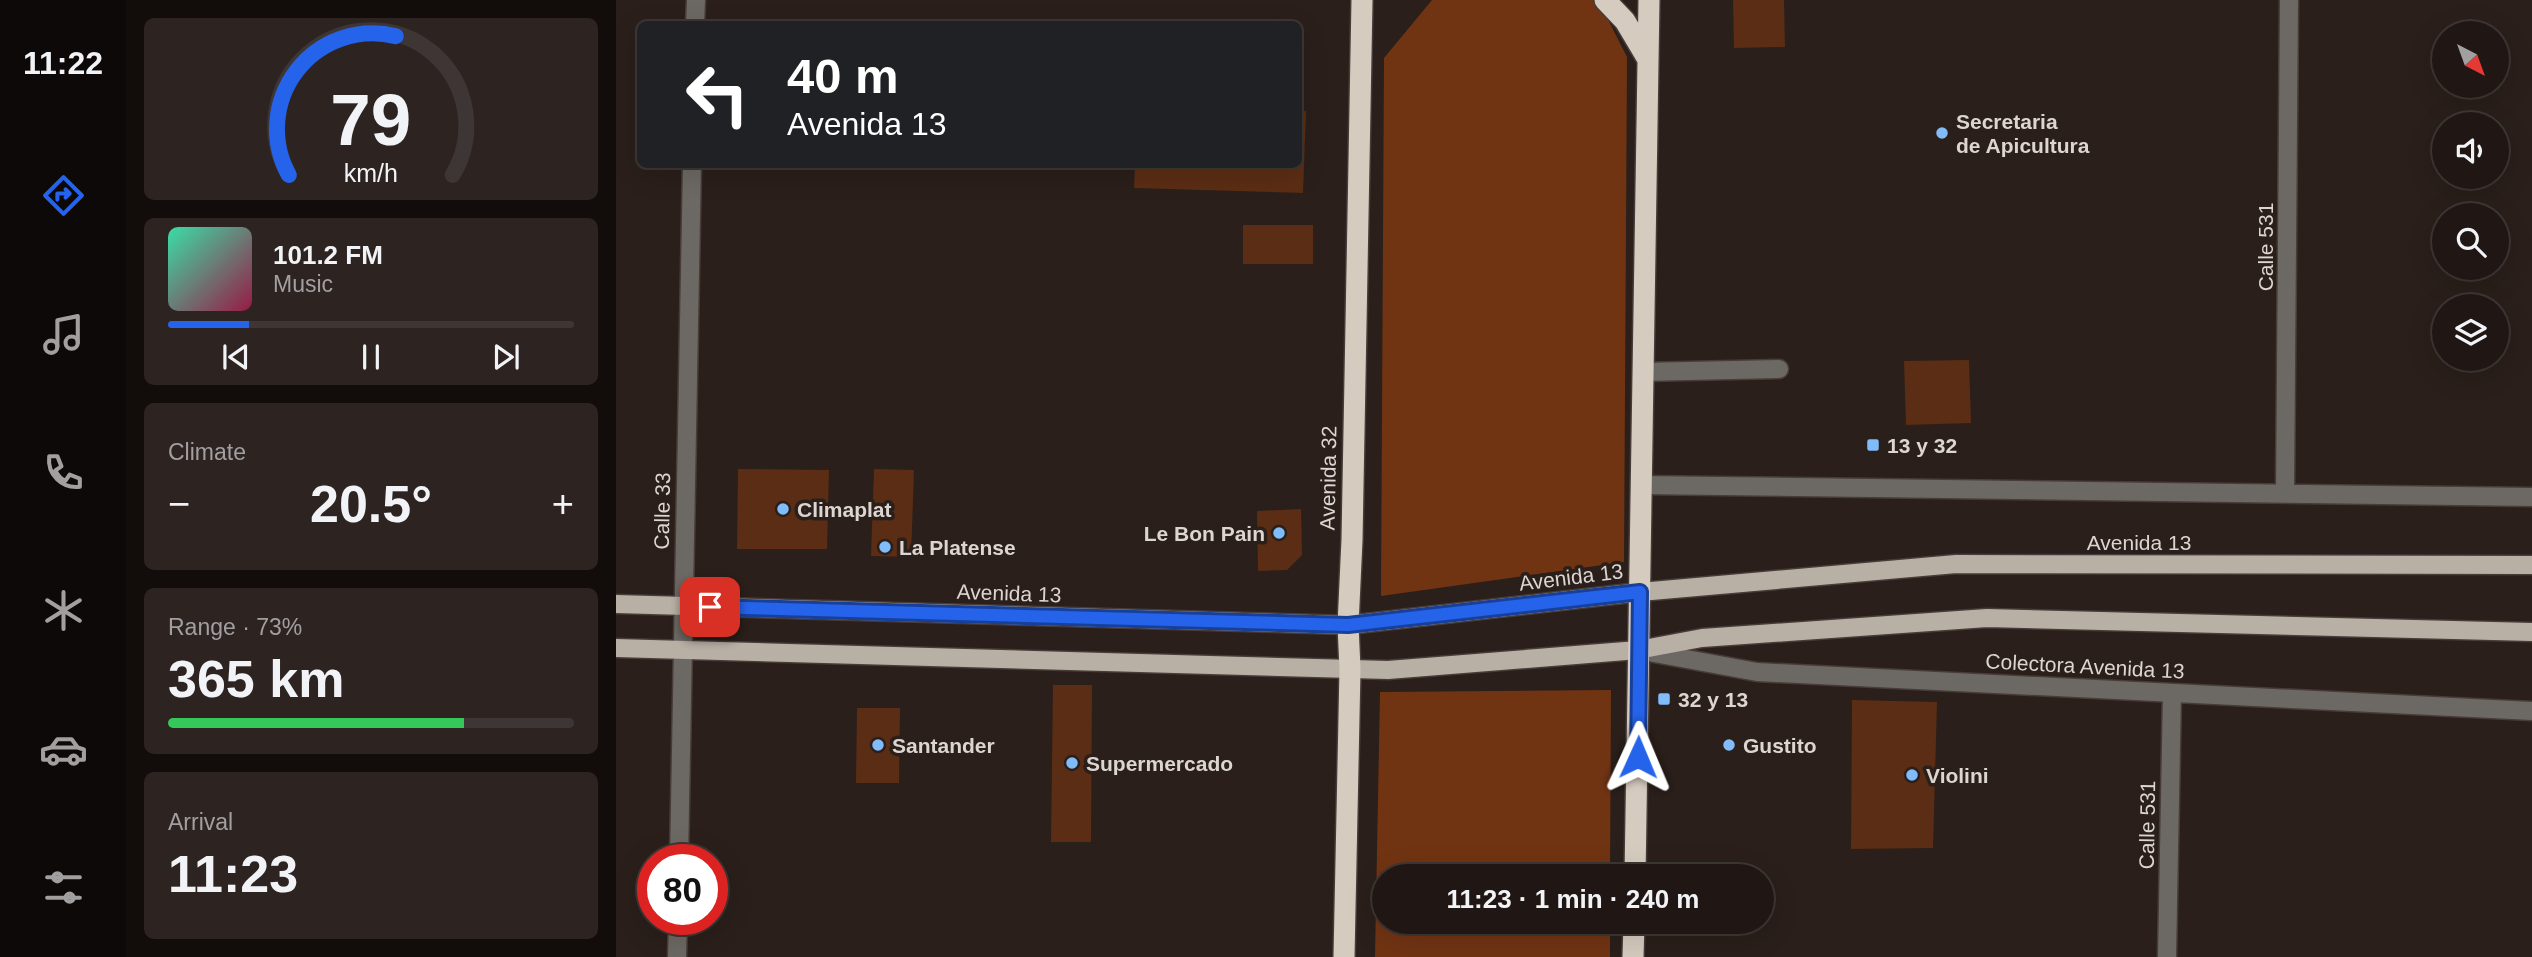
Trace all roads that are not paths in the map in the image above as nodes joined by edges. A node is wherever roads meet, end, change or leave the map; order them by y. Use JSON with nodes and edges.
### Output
{"nodes":[{"id":1,"x":696,"y":0,"type":"edge"},
{"id":2,"x":1362,"y":0,"type":"edge"},
{"id":3,"x":1605,"y":0,"type":"edge"},
{"id":4,"x":1649,"y":0,"type":"edge"},
{"id":5,"x":2289,"y":0,"type":"edge"},
{"id":6,"x":695,"y":21,"type":"edge"},
{"id":7,"x":1647,"y":58,"type":"junction"},
{"id":8,"x":692,"y":168,"type":"edge"},
{"id":9,"x":1779,"y":369,"type":"dead end"},
{"id":10,"x":1642,"y":372,"type":"junction"},
{"id":11,"x":1641,"y":485,"type":"junction"},
{"id":12,"x":2286,"y":493,"type":"junction"},
{"id":13,"x":2532,"y":497,"type":"edge"},
{"id":14,"x":2532,"y":565,"type":"edge"},
{"id":15,"x":1640,"y":592,"type":"junction"},
{"id":16,"x":616,"y":604,"type":"edge"},
{"id":17,"x":683,"y":606,"type":"junction"},
{"id":18,"x":1348,"y":625,"type":"junction"},
{"id":19,"x":2532,"y":632,"type":"edge"},
{"id":20,"x":616,"y":648,"type":"edge"},
{"id":21,"x":683,"y":649,"type":"junction"},
{"id":22,"x":1638,"y":650,"type":"junction"},
{"id":23,"x":1350,"y":670,"type":"junction"},
{"id":24,"x":2172,"y":693,"type":"junction"},
{"id":25,"x":2532,"y":711,"type":"edge"},
{"id":26,"x":679,"y":844,"type":"edge"},
{"id":27,"x":1635,"y":864,"type":"edge"},
{"id":28,"x":1634,"y":934,"type":"edge"},
{"id":29,"x":678,"y":935,"type":"edge"},
{"id":30,"x":677,"y":957,"type":"edge"},
{"id":31,"x":1344,"y":957,"type":"edge"},
{"id":32,"x":1633,"y":957,"type":"edge"},
{"id":33,"x":2167,"y":957,"type":"edge"}],
"edges":[{"from":1,"to":6,"type":"street"},
{"from":2,"to":18,"type":"highway","name":"Avenida 32"},
{"from":3,"to":7,"type":"highway"},
{"from":4,"to":7,"type":"highway"},
{"from":5,"to":12,"type":"street","name":"Calle 531"},
{"from":7,"to":10,"type":"highway"},
{"from":8,"to":17,"type":"street","name":"Calle 33"},
{"from":9,"to":10,"type":"street"},
{"from":10,"to":11,"type":"highway"},
{"from":11,"to":12,"type":"street"},
{"from":11,"to":15,"type":"highway"},
{"from":12,"to":13,"type":"street"},
{"from":14,"to":15,"type":"main road","name":"Avenida 13"},
{"from":15,"to":18,"type":"main road","name":"Avenida 13"},
{"from":15,"to":22,"type":"highway"},
{"from":16,"to":17,"type":"main road","name":"Avenida 13"},
{"from":17,"to":18,"type":"main road","name":"Avenida 13"},
{"from":17,"to":21,"type":"street","name":"Calle 33"},
{"from":18,"to":23,"type":"highway","name":"Avenida 32"},
{"from":19,"to":22,"type":"main road"},
{"from":20,"to":21,"type":"main road"},
{"from":21,"to":23,"type":"main road"},
{"from":21,"to":26,"type":"street","name":"Calle 33"},
{"from":22,"to":23,"type":"main road"},
{"from":22,"to":24,"type":"street","name":"Colectora Avenida 13"},
{"from":22,"to":27,"type":"highway"},
{"from":23,"to":31,"type":"highway","name":"Avenida 32"},
{"from":24,"to":25,"type":"street","name":"Colectora Avenida 13"},
{"from":24,"to":33,"type":"street","name":"Calle 531"},
{"from":28,"to":32,"type":"highway"},
{"from":29,"to":30,"type":"street"}]}
